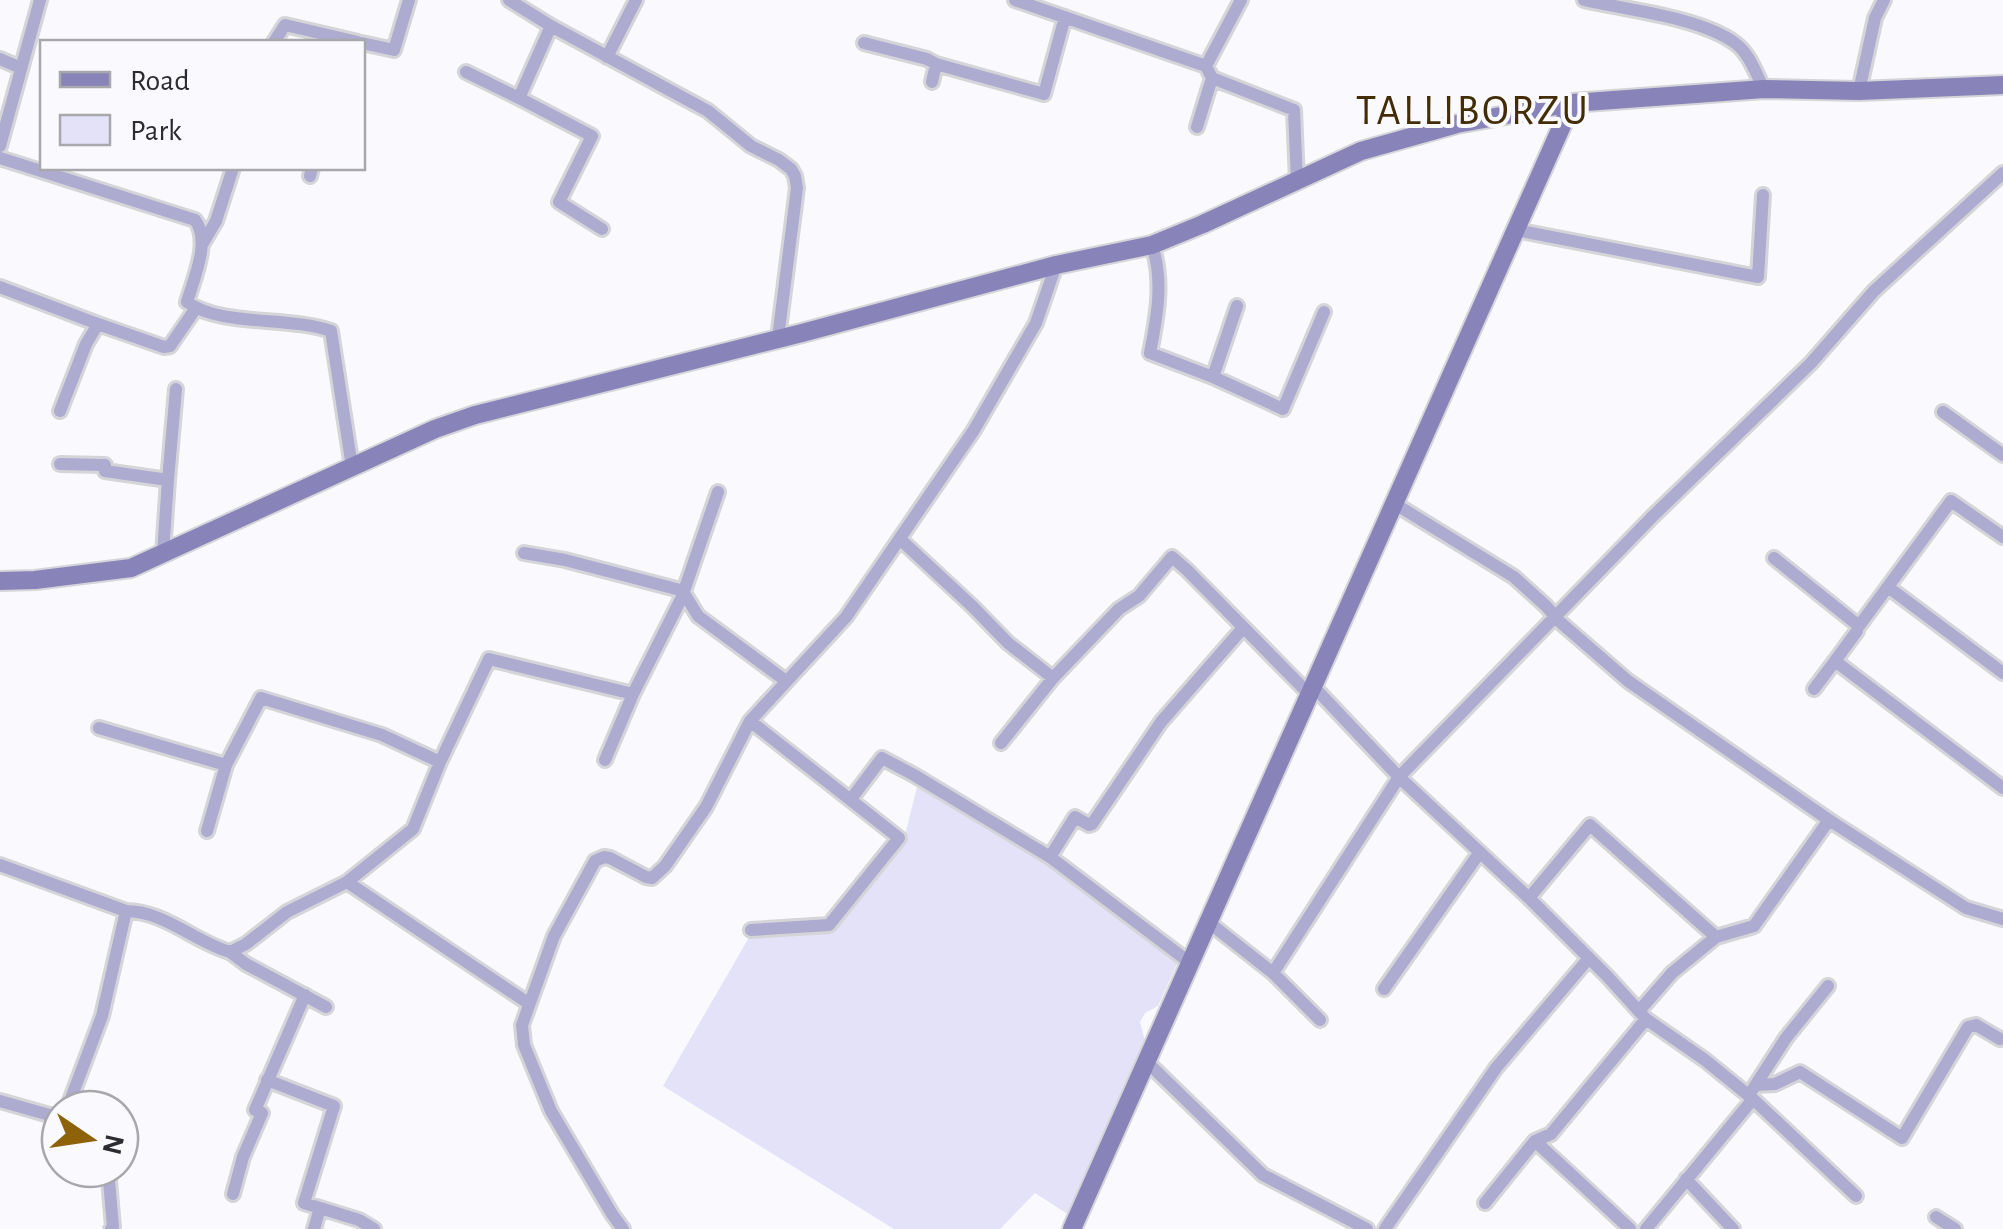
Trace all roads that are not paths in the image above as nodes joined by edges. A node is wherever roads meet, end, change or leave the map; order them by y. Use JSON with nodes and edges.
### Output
{"nodes":[{"id":1,"x":40,"y":0,"type":"edge"},
{"id":2,"x":408,"y":0,"type":"edge"},
{"id":3,"x":509,"y":0,"type":"edge"},
{"id":4,"x":636,"y":0,"type":"edge"},
{"id":5,"x":1015,"y":0,"type":"edge"},
{"id":6,"x":1240,"y":0,"type":"edge"},
{"id":7,"x":1584,"y":0,"type":"edge"},
{"id":8,"x":1884,"y":0,"type":"edge"},
{"id":9,"x":1065,"y":17,"type":"junction"},
{"id":10,"x":551,"y":26,"type":"junction"},
{"id":11,"x":275,"y":40,"type":"edge"},
{"id":12,"x":345,"y":40,"type":"edge"},
{"id":13,"x":864,"y":43,"type":"dead end"},
{"id":14,"x":365,"y":44,"type":"edge"},
{"id":15,"x":607,"y":56,"type":"junction"},
{"id":16,"x":0,"y":59,"type":"edge"},
{"id":17,"x":936,"y":64,"type":"junction"},
{"id":18,"x":21,"y":68,"type":"junction"},
{"id":19,"x":466,"y":72,"type":"dead end"},
{"id":20,"x":1209,"y":72,"type":"junction"},
{"id":21,"x":932,"y":82,"type":"dead end"},
{"id":22,"x":2003,"y":85,"type":"edge"},
{"id":23,"x":1764,"y":90,"type":"junction"},
{"id":24,"x":1859,"y":91,"type":"junction"},
{"id":25,"x":519,"y":98,"type":"junction"},
{"id":26,"x":1572,"y":103,"type":"junction"},
{"id":27,"x":1197,"y":128,"type":"dead end"},
{"id":28,"x":0,"y":146,"type":"edge"},
{"id":29,"x":0,"y":158,"type":"edge"},
{"id":30,"x":232,"y":170,"type":"edge"},
{"id":31,"x":2003,"y":173,"type":"edge"},
{"id":32,"x":1298,"y":181,"type":"junction"},
{"id":33,"x":1763,"y":195,"type":"dead end"},
{"id":34,"x":602,"y":228,"type":"dead end"},
{"id":35,"x":1516,"y":230,"type":"junction"},
{"id":36,"x":202,"y":243,"type":"junction"},
{"id":37,"x":1152,"y":245,"type":"junction"},
{"id":38,"x":1056,"y":265,"type":"junction"},
{"id":39,"x":0,"y":287,"type":"edge"},
{"id":40,"x":1238,"y":306,"type":"dead end"},
{"id":41,"x":196,"y":308,"type":"junction"},
{"id":42,"x":1324,"y":312,"type":"dead end"},
{"id":43,"x":98,"y":324,"type":"junction"},
{"id":44,"x":778,"y":338,"type":"junction"},
{"id":45,"x":1213,"y":377,"type":"junction"},
{"id":46,"x":176,"y":389,"type":"dead end"},
{"id":47,"x":60,"y":411,"type":"dead end"},
{"id":48,"x":1943,"y":412,"type":"dead end"},
{"id":49,"x":2003,"y":455,"type":"edge"},
{"id":50,"x":60,"y":464,"type":"dead end"},
{"id":51,"x":352,"y":467,"type":"junction"},
{"id":52,"x":168,"y":480,"type":"junction"},
{"id":53,"x":718,"y":492,"type":"dead end"},
{"id":54,"x":1394,"y":504,"type":"junction"},
{"id":55,"x":2003,"y":538,"type":"edge"},
{"id":56,"x":900,"y":540,"type":"junction"},
{"id":57,"x":524,"y":552,"type":"dead end"},
{"id":58,"x":163,"y":553,"type":"junction"},
{"id":59,"x":1774,"y":558,"type":"dead end"},
{"id":60,"x":0,"y":580,"type":"edge"},
{"id":61,"x":1888,"y":587,"type":"junction"},
{"id":62,"x":684,"y":592,"type":"junction"},
{"id":63,"x":1554,"y":616,"type":"junction"},
{"id":64,"x":1243,"y":628,"type":"junction"},
{"id":65,"x":1857,"y":631,"type":"dead end"},
{"id":66,"x":1836,"y":661,"type":"junction"},
{"id":67,"x":2003,"y":673,"type":"edge"},
{"id":68,"x":1054,"y":678,"type":"junction"},
{"id":69,"x":786,"y":681,"type":"junction"},
{"id":70,"x":1814,"y":689,"type":"dead end"},
{"id":71,"x":1311,"y":690,"type":"junction"},
{"id":72,"x":633,"y":694,"type":"junction"},
{"id":73,"x":750,"y":722,"type":"junction"},
{"id":74,"x":99,"y":728,"type":"dead end"},
{"id":75,"x":1000,"y":743,"type":"dead end"},
{"id":76,"x":605,"y":760,"type":"dead end"},
{"id":77,"x":440,"y":762,"type":"junction"},
{"id":78,"x":226,"y":765,"type":"junction"},
{"id":79,"x":1399,"y":777,"type":"junction"},
{"id":80,"x":2003,"y":788,"type":"edge"},
{"id":81,"x":851,"y":800,"type":"junction"},
{"id":82,"x":1829,"y":820,"type":"junction"},
{"id":83,"x":207,"y":831,"type":"dead end"},
{"id":84,"x":1480,"y":852,"type":"junction"},
{"id":85,"x":1050,"y":857,"type":"junction"},
{"id":86,"x":0,"y":866,"type":"edge"},
{"id":87,"x":347,"y":882,"type":"junction"},
{"id":88,"x":1529,"y":898,"type":"junction"},
{"id":89,"x":126,"y":911,"type":"junction"},
{"id":90,"x":2003,"y":919,"type":"edge"},
{"id":91,"x":1207,"y":921,"type":"junction"},
{"id":92,"x":751,"y":930,"type":"dead end"},
{"id":93,"x":1716,"y":937,"type":"junction"},
{"id":94,"x":230,"y":952,"type":"junction"},
{"id":95,"x":1589,"y":958,"type":"junction"},
{"id":96,"x":1189,"y":962,"type":"junction"},
{"id":97,"x":1273,"y":974,"type":"junction"},
{"id":98,"x":1828,"y":986,"type":"dead end"},
{"id":99,"x":1384,"y":990,"type":"dead end"},
{"id":100,"x":305,"y":996,"type":"junction"},
{"id":101,"x":528,"y":1003,"type":"junction"},
{"id":102,"x":326,"y":1006,"type":"dead end"},
{"id":103,"x":1642,"y":1015,"type":"junction"},
{"id":104,"x":1320,"y":1020,"type":"dead end"},
{"id":105,"x":2002,"y":1037,"type":"edge"},
{"id":106,"x":1146,"y":1062,"type":"junction"},
{"id":107,"x":267,"y":1080,"type":"junction"},
{"id":108,"x":75,"y":1089,"type":"edge"},
{"id":109,"x":1753,"y":1093,"type":"junction"},
{"id":110,"x":0,"y":1101,"type":"edge"},
{"id":111,"x":40,"y":1112,"type":"edge"},
{"id":112,"x":1535,"y":1141,"type":"junction"},
{"id":113,"x":1686,"y":1179,"type":"junction"},
{"id":114,"x":110,"y":1189,"type":"edge"},
{"id":115,"x":233,"y":1194,"type":"dead end"},
{"id":116,"x":1856,"y":1196,"type":"dead end"},
{"id":117,"x":1484,"y":1203,"type":"dead end"},
{"id":118,"x":320,"y":1208,"type":"junction"},
{"id":119,"x":1936,"y":1217,"type":"dead end"},
{"id":120,"x":111,"y":1229,"type":"edge"},
{"id":121,"x":314,"y":1229,"type":"edge"},
{"id":122,"x":374,"y":1229,"type":"edge"},
{"id":123,"x":624,"y":1229,"type":"edge"},
{"id":124,"x":1072,"y":1229,"type":"edge"},
{"id":125,"x":1367,"y":1229,"type":"edge"},
{"id":126,"x":1385,"y":1229,"type":"edge"},
{"id":127,"x":1630,"y":1229,"type":"edge"},
{"id":128,"x":1646,"y":1229,"type":"edge"},
{"id":129,"x":1733,"y":1229,"type":"edge"},
{"id":130,"x":1955,"y":1229,"type":"edge"}],
"edges":[{"from":1,"to":18,"type":"street"},
{"from":2,"to":14,"type":"street"},
{"from":3,"to":10,"type":"street"},
{"from":4,"to":15,"type":"street"},
{"from":5,"to":9,"type":"street"},
{"from":6,"to":20,"type":"street"},
{"from":7,"to":23,"type":"street"},
{"from":8,"to":24,"type":"street"},
{"from":9,"to":17,"type":"street"},
{"from":9,"to":20,"type":"street"},
{"from":10,"to":15,"type":"street"},
{"from":10,"to":25,"type":"street"},
{"from":11,"to":12,"type":"street"},
{"from":13,"to":17,"type":"street"},
{"from":15,"to":44,"type":"street"},
{"from":16,"to":18,"type":"street"},
{"from":17,"to":21,"type":"street"},
{"from":18,"to":28,"type":"street"},
{"from":19,"to":25,"type":"street"},
{"from":20,"to":27,"type":"street"},
{"from":20,"to":32,"type":"street"},
{"from":22,"to":24,"type":"main road"},
{"from":23,"to":24,"type":"main road"},
{"from":23,"to":26,"type":"main road"},
{"from":25,"to":34,"type":"street"},
{"from":26,"to":32,"type":"main road"},
{"from":26,"to":35,"type":"main road"},
{"from":29,"to":36,"type":"street"},
{"from":30,"to":36,"type":"street"},
{"from":31,"to":63,"type":"street"},
{"from":32,"to":37,"type":"main road"},
{"from":33,"to":35,"type":"street"},
{"from":35,"to":54,"type":"main road"},
{"from":36,"to":41,"type":"street"},
{"from":37,"to":38,"type":"main road"},
{"from":37,"to":45,"type":"street"},
{"from":38,"to":44,"type":"main road"},
{"from":38,"to":56,"type":"street"},
{"from":39,"to":43,"type":"street"},
{"from":40,"to":45,"type":"street"},
{"from":41,"to":43,"type":"street"},
{"from":41,"to":51,"type":"street"},
{"from":42,"to":45,"type":"street"},
{"from":43,"to":47,"type":"street"},
{"from":44,"to":51,"type":"main road"},
{"from":46,"to":52,"type":"street"},
{"from":48,"to":49,"type":"street"},
{"from":50,"to":52,"type":"street"},
{"from":51,"to":58,"type":"main road"},
{"from":52,"to":58,"type":"street"},
{"from":53,"to":62,"type":"street"},
{"from":54,"to":63,"type":"street"},
{"from":54,"to":71,"type":"main road"},
{"from":55,"to":61,"type":"street"},
{"from":56,"to":68,"type":"street"},
{"from":56,"to":69,"type":"street"},
{"from":57,"to":62,"type":"street"},
{"from":58,"to":60,"type":"main road"},
{"from":59,"to":61,"type":"street"},
{"from":61,"to":67,"type":"street"},
{"from":62,"to":69,"type":"street"},
{"from":62,"to":72,"type":"street"},
{"from":63,"to":79,"type":"street"},
{"from":63,"to":82,"type":"street"},
{"from":64,"to":68,"type":"street"},
{"from":64,"to":71,"type":"street"},
{"from":64,"to":85,"type":"street"},
{"from":65,"to":66,"type":"street"},
{"from":66,"to":70,"type":"street"},
{"from":66,"to":80,"type":"street"},
{"from":68,"to":75,"type":"street"},
{"from":69,"to":73,"type":"street"},
{"from":71,"to":79,"type":"street"},
{"from":71,"to":91,"type":"main road"},
{"from":72,"to":76,"type":"street"},
{"from":72,"to":77,"type":"street"},
{"from":73,"to":81,"type":"street"},
{"from":73,"to":101,"type":"street"},
{"from":74,"to":78,"type":"street"},
{"from":77,"to":78,"type":"street"},
{"from":77,"to":87,"type":"street"},
{"from":78,"to":83,"type":"street"},
{"from":79,"to":84,"type":"street"},
{"from":79,"to":97,"type":"street"},
{"from":81,"to":85,"type":"street"},
{"from":81,"to":92,"type":"street"},
{"from":82,"to":90,"type":"street"},
{"from":82,"to":93,"type":"street"},
{"from":84,"to":88,"type":"street"},
{"from":84,"to":99,"type":"street"},
{"from":85,"to":96,"type":"street"},
{"from":86,"to":89,"type":"street"},
{"from":87,"to":94,"type":"street"},
{"from":87,"to":101,"type":"street"},
{"from":88,"to":93,"type":"street"},
{"from":88,"to":95,"type":"street"},
{"from":89,"to":94,"type":"street"},
{"from":89,"to":108,"type":"street"},
{"from":91,"to":96,"type":"main road"},
{"from":91,"to":97,"type":"street"},
{"from":93,"to":103,"type":"street"},
{"from":94,"to":100,"type":"street"},
{"from":95,"to":103,"type":"street"},
{"from":95,"to":126,"type":"street"},
{"from":96,"to":106,"type":"main road"},
{"from":97,"to":104,"type":"street"},
{"from":98,"to":109,"type":"street"},
{"from":100,"to":102,"type":"street"},
{"from":100,"to":107,"type":"street"},
{"from":101,"to":123,"type":"street"},
{"from":103,"to":109,"type":"street"},
{"from":103,"to":112,"type":"street"},
{"from":105,"to":109,"type":"street"},
{"from":106,"to":124,"type":"main road"},
{"from":106,"to":125,"type":"street"},
{"from":107,"to":115,"type":"street"},
{"from":107,"to":118,"type":"street"},
{"from":109,"to":113,"type":"street"},
{"from":109,"to":116,"type":"street"},
{"from":110,"to":111,"type":"street"},
{"from":112,"to":117,"type":"street"},
{"from":112,"to":127,"type":"street"},
{"from":113,"to":128,"type":"street"},
{"from":113,"to":129,"type":"street"},
{"from":114,"to":120,"type":"street"},
{"from":118,"to":121,"type":"street"},
{"from":118,"to":122,"type":"street"},
{"from":119,"to":130,"type":"street"}]}
